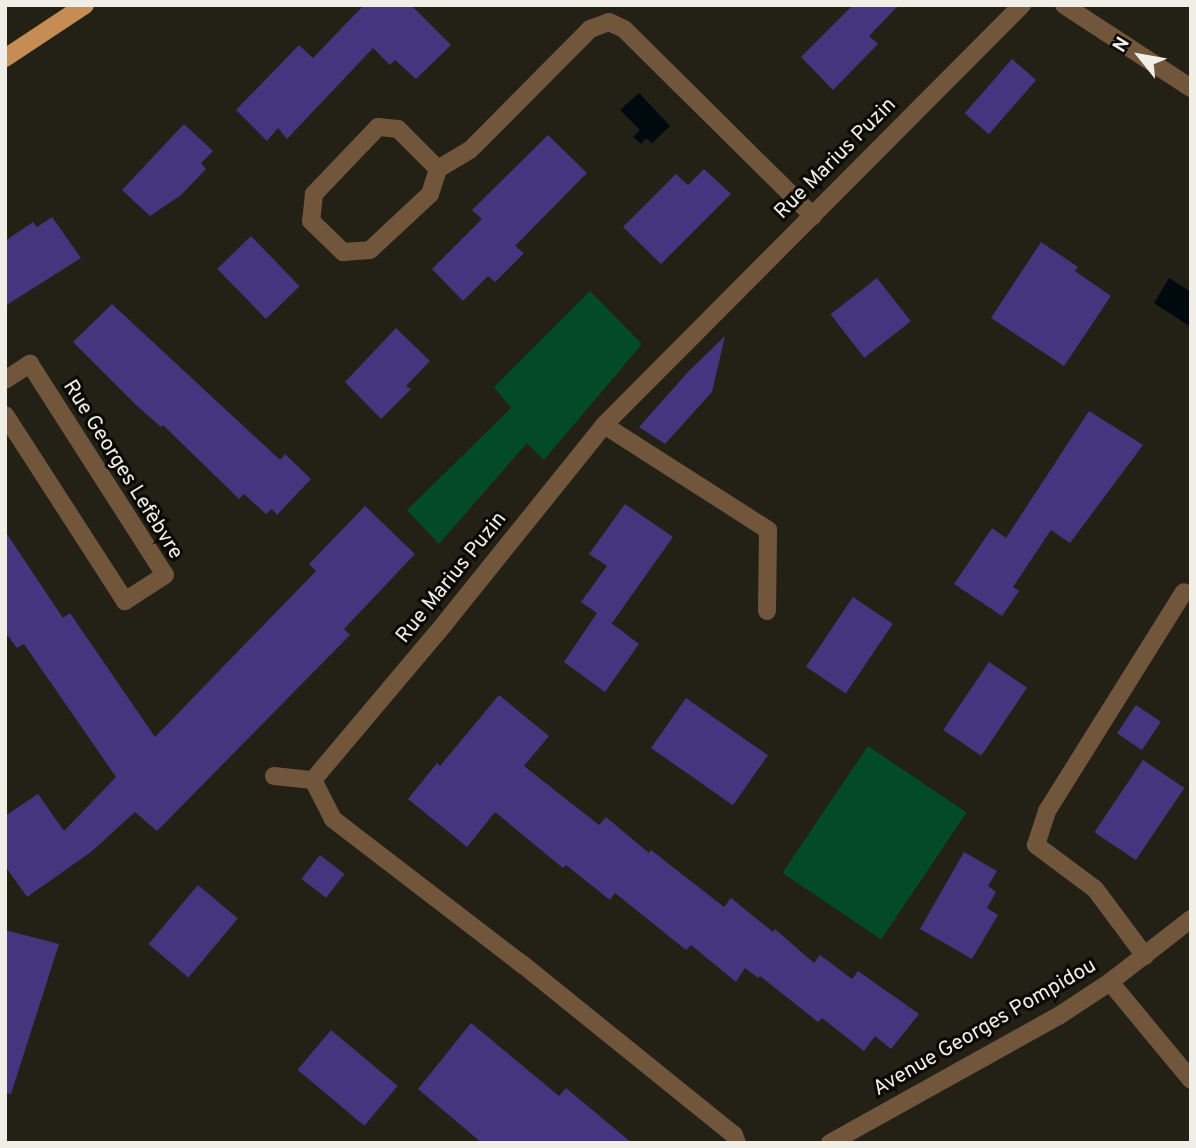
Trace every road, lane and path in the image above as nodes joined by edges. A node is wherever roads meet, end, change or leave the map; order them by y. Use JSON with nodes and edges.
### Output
{"nodes":[{"id":1,"x":85,"y":5,"type":"edge"},
{"id":2,"x":1023,"y":5,"type":"edge"},
{"id":3,"x":1065,"y":5,"type":"edge"},
{"id":4,"x":5,"y":58,"type":"edge"},
{"id":5,"x":1191,"y":88,"type":"edge"},
{"id":6,"x":438,"y":169,"type":"junction"},
{"id":7,"x":813,"y":216,"type":"junction"},
{"id":8,"x":5,"y":380,"type":"edge"},
{"id":9,"x":5,"y":415,"type":"edge"},
{"id":10,"x":604,"y":425,"type":"junction"},
{"id":11,"x":1184,"y":592,"type":"dead end"},
{"id":12,"x":767,"y":611,"type":"dead end"},
{"id":13,"x":274,"y":776,"type":"dead end"},
{"id":14,"x":313,"y":780,"type":"junction"},
{"id":15,"x":1191,"y":919,"type":"edge"},
{"id":16,"x":1145,"y":956,"type":"junction"},
{"id":17,"x":1110,"y":982,"type":"junction"},
{"id":18,"x":1191,"y":1080,"type":"edge"},
{"id":19,"x":737,"y":1143,"type":"edge"},
{"id":20,"x":830,"y":1143,"type":"edge"}],
"edges":[{"from":1,"to":4,"type":"main road"},
{"from":2,"to":7,"type":"street","name":"Rue Marius Puzin"},
{"from":3,"to":5,"type":"street"},
{"from":6,"to":6,"type":"street"},
{"from":6,"to":7,"type":"street"},
{"from":7,"to":10,"type":"street","name":"Rue Marius Puzin"},
{"from":8,"to":9,"type":"street","name":"Rue Georges Lefèbvre"},
{"from":10,"to":12,"type":"street"},
{"from":10,"to":14,"type":"street","name":"Rue Marius Puzin"},
{"from":11,"to":16,"type":"street"},
{"from":13,"to":14,"type":"street"},
{"from":14,"to":19,"type":"street"},
{"from":15,"to":16,"type":"street","name":"Avenue Georges Pompidou"},
{"from":16,"to":17,"type":"street","name":"Avenue Georges Pompidou"},
{"from":17,"to":18,"type":"street"},
{"from":17,"to":20,"type":"street","name":"Avenue Georges Pompidou"}]}
